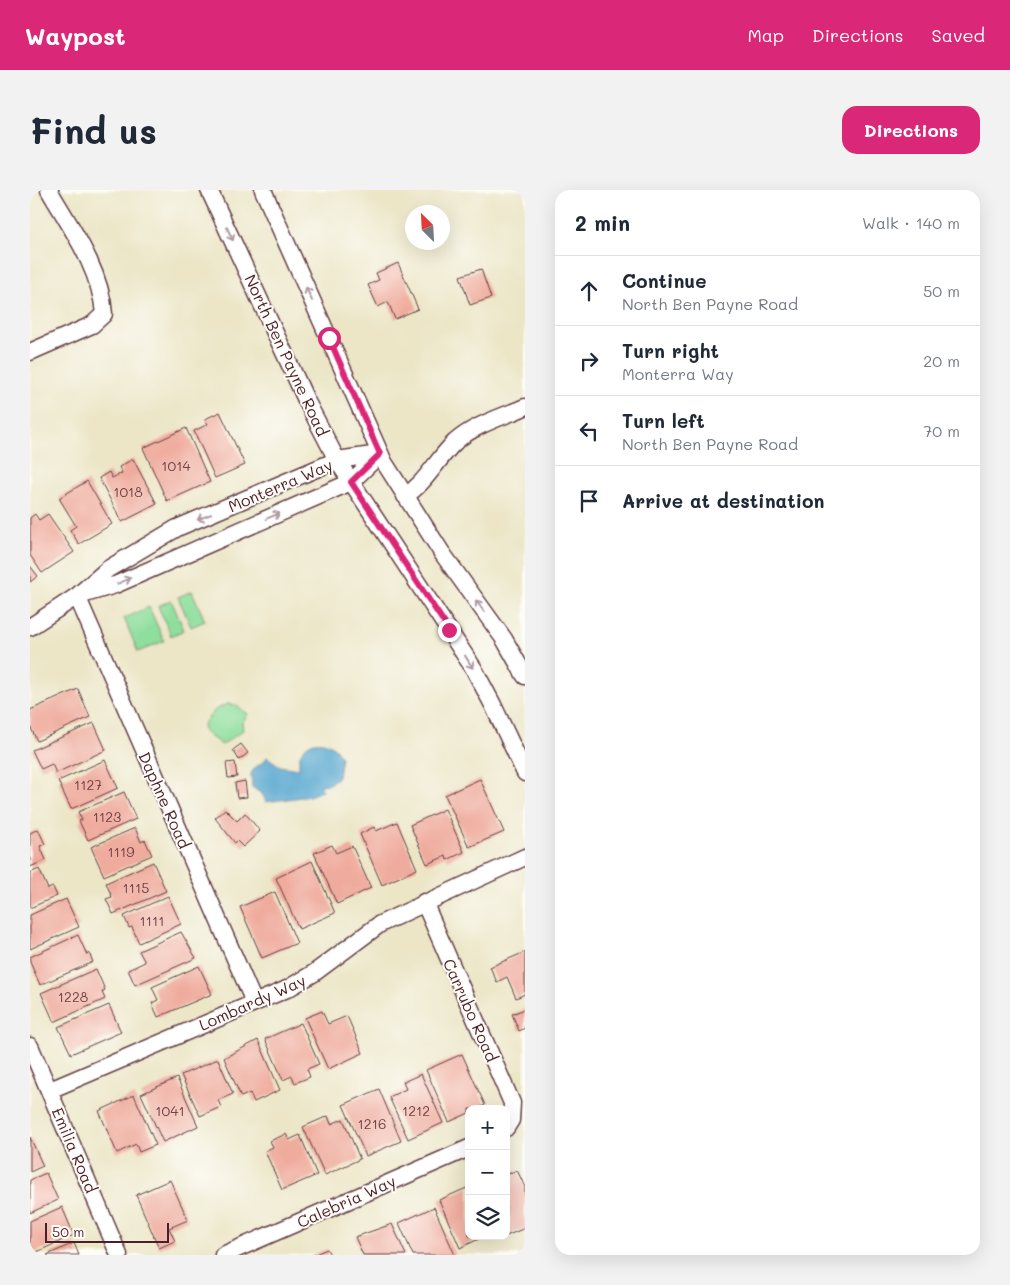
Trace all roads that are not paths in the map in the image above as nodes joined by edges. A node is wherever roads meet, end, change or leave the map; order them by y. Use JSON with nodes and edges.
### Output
{"nodes":[{"id":1,"x":49,"y":190,"type":"edge"},
{"id":2,"x":209,"y":190,"type":"edge"},
{"id":3,"x":263,"y":190,"type":"edge"},
{"id":4,"x":30,"y":352,"type":"edge"},
{"id":5,"x":525,"y":407,"type":"edge"},
{"id":6,"x":380,"y":454,"type":"junction"},
{"id":7,"x":338,"y":460,"type":"junction"},
{"id":8,"x":351,"y":482,"type":"junction"},
{"id":9,"x":405,"y":496,"type":"junction"},
{"id":10,"x":77,"y":596,"type":"junction"},
{"id":11,"x":30,"y":627,"type":"edge"},
{"id":12,"x":525,"y":676,"type":"edge"},
{"id":13,"x":525,"y":773,"type":"edge"},
{"id":14,"x":525,"y":857,"type":"edge"},
{"id":15,"x":424,"y":902,"type":"junction"},
{"id":16,"x":254,"y":1002,"type":"junction"},
{"id":17,"x":30,"y":1046,"type":"edge"},
{"id":18,"x":50,"y":1090,"type":"junction"},
{"id":19,"x":510,"y":1117,"type":"edge"},
{"id":20,"x":465,"y":1150,"type":"edge"},
{"id":21,"x":119,"y":1255,"type":"edge"},
{"id":22,"x":223,"y":1255,"type":"edge"}],
"edges":[{"from":1,"to":4,"type":"street"},
{"from":2,"to":7,"type":"street","name":"North Ben Payne Road","one_way":true},
{"from":6,"to":3,"type":"street","one_way":true},
{"from":5,"to":9,"type":"street"},
{"from":6,"to":7,"type":"street","name":"Monterra Way"},
{"from":6,"to":8,"type":"street","name":"Monterra Way"},
{"from":6,"to":9,"type":"street"},
{"from":7,"to":8,"type":"street","name":"North Ben Payne Road"},
{"from":7,"to":10,"type":"street","name":"Monterra Way","one_way":true},
{"from":10,"to":8,"type":"street","name":"Monterra Way","one_way":true},
{"from":8,"to":13,"type":"street","name":"North Ben Payne Road","one_way":true},
{"from":12,"to":9,"type":"street","one_way":true},
{"from":10,"to":11,"type":"street","name":"Monterra Way"},
{"from":10,"to":16,"type":"street","name":"Daphne Road"},
{"from":14,"to":15,"type":"street","name":"Lombardy Way"},
{"from":15,"to":16,"type":"street","name":"Lombardy Way"},
{"from":15,"to":19,"type":"street","name":"Carrubo Road"},
{"from":16,"to":18,"type":"street","name":"Lombardy Way"},
{"from":17,"to":18,"type":"street","name":"Emilia Road"},
{"from":18,"to":21,"type":"street","name":"Emilia Road"},
{"from":20,"to":22,"type":"street","name":"Calebria Way"}]}
